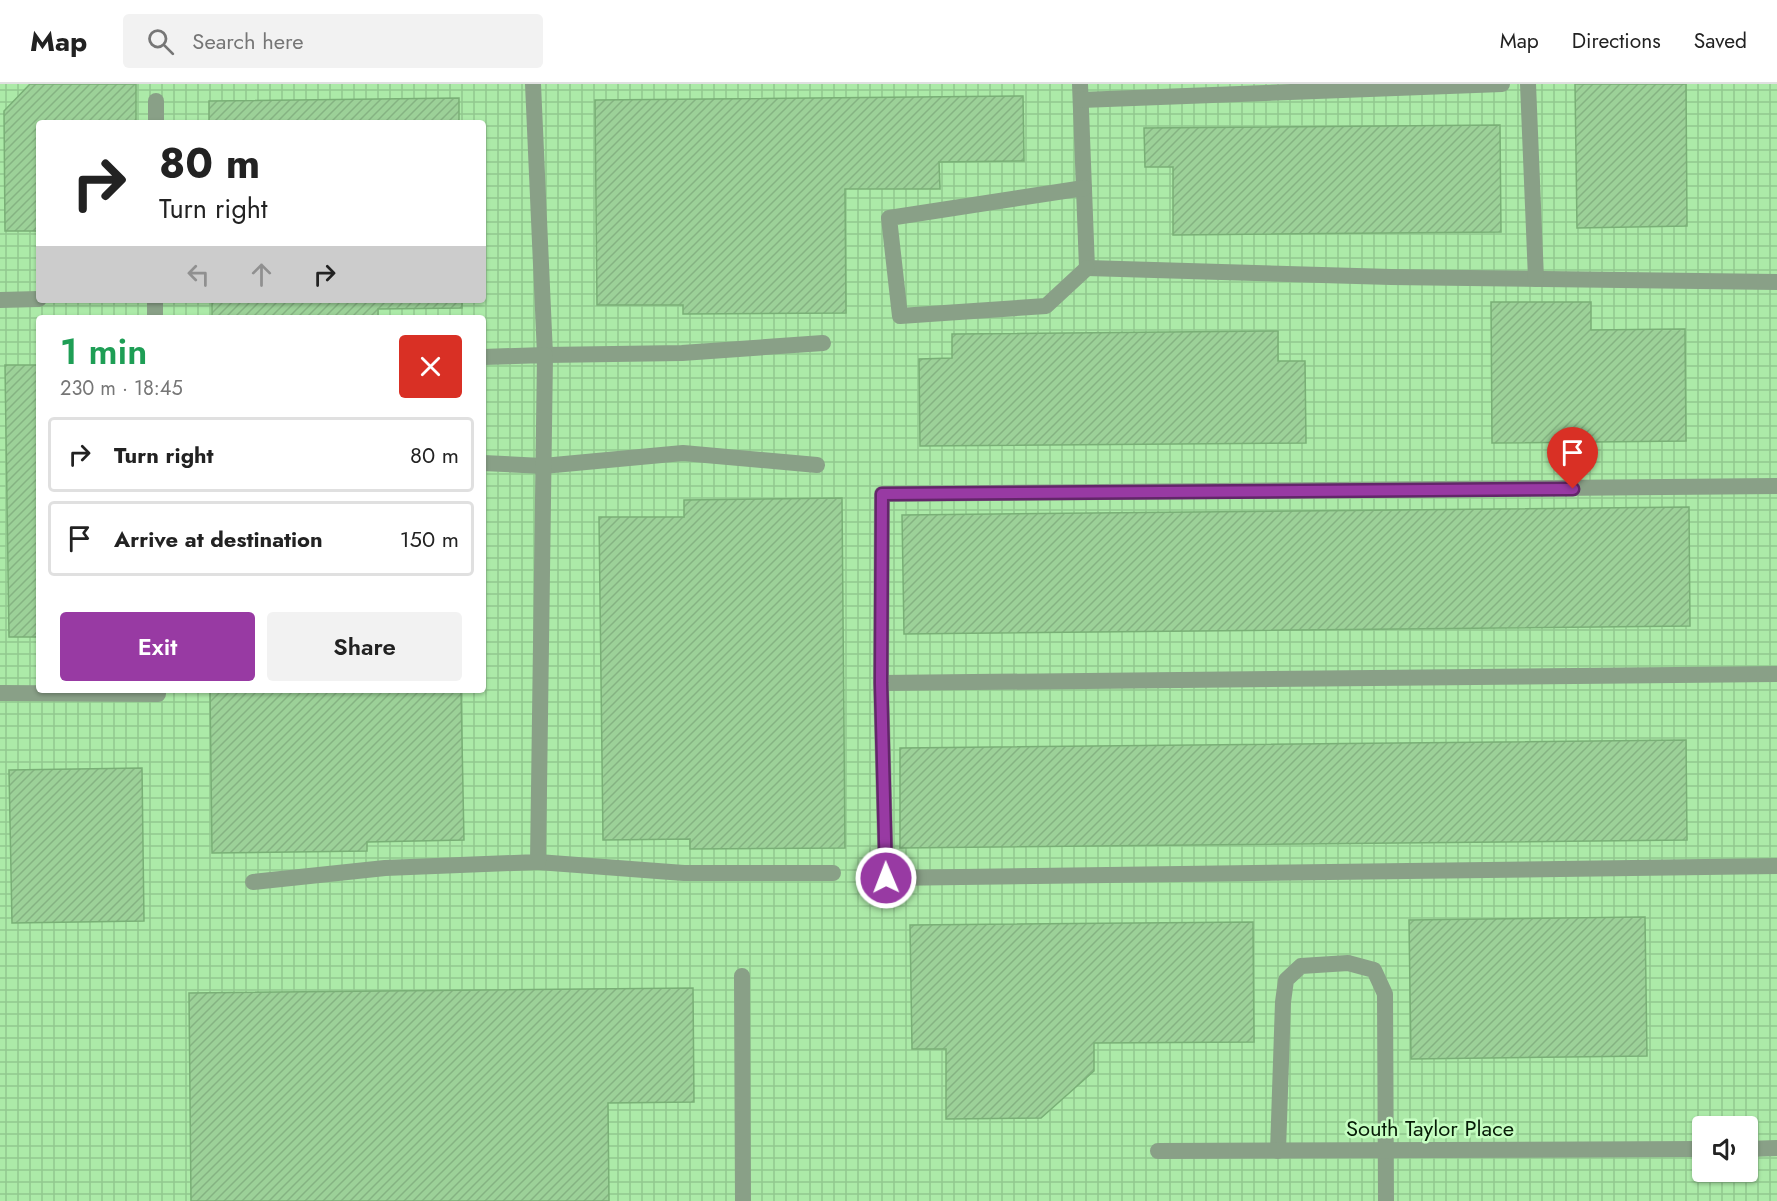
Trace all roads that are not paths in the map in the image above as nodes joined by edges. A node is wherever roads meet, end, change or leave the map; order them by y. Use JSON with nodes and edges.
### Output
{"nodes":[{"id":1,"x":533,"y":84,"type":"edge"},
{"id":2,"x":1502,"y":84,"type":"edge"},
{"id":3,"x":1528,"y":84,"type":"edge"},
{"id":4,"x":1081,"y":92,"type":"edge"},
{"id":5,"x":156,"y":101,"type":"dead end"},
{"id":6,"x":156,"y":120,"type":"edge"},
{"id":7,"x":1084,"y":188,"type":"junction"},
{"id":8,"x":1087,"y":268,"type":"junction"},
{"id":9,"x":1536,"y":279,"type":"junction"},
{"id":10,"x":1777,"y":282,"type":"edge"},
{"id":11,"x":36,"y":299,"type":"edge"},
{"id":12,"x":0,"y":300,"type":"edge"},
{"id":13,"x":823,"y":343,"type":"dead end"},
{"id":14,"x":545,"y":355,"type":"junction"},
{"id":15,"x":486,"y":357,"type":"edge"},
{"id":16,"x":486,"y":463,"type":"edge"},
{"id":17,"x":817,"y":465,"type":"dead end"},
{"id":18,"x":543,"y":466,"type":"junction"},
{"id":19,"x":1777,"y":486,"type":"edge"},
{"id":20,"x":1777,"y":674,"type":"edge"},
{"id":21,"x":881,"y":683,"type":"junction"},
{"id":22,"x":0,"y":693,"type":"edge"},
{"id":23,"x":158,"y":693,"type":"edge"},
{"id":24,"x":538,"y":862,"type":"junction"},
{"id":25,"x":1777,"y":866,"type":"edge"},
{"id":26,"x":833,"y":873,"type":"dead end"},
{"id":27,"x":254,"y":882,"type":"dead end"},
{"id":28,"x":742,"y":976,"type":"dead end"},
{"id":29,"x":1777,"y":1148,"type":"edge"},
{"id":30,"x":1692,"y":1149,"type":"edge"},
{"id":31,"x":1758,"y":1149,"type":"edge"},
{"id":32,"x":1387,"y":1150,"type":"junction"},
{"id":33,"x":1158,"y":1151,"type":"dead end"},
{"id":34,"x":1278,"y":1151,"type":"junction"},
{"id":35,"x":743,"y":1201,"type":"edge"},
{"id":36,"x":1386,"y":1201,"type":"edge"}],
"edges":[{"from":1,"to":14,"type":"street"},
{"from":2,"to":4,"type":"street"},
{"from":3,"to":9,"type":"street"},
{"from":4,"to":7,"type":"street"},
{"from":5,"to":6,"type":"street"},
{"from":7,"to":8,"type":"street"},
{"from":7,"to":8,"type":"street"},
{"from":8,"to":9,"type":"street"},
{"from":9,"to":10,"type":"street"},
{"from":11,"to":12,"type":"street"},
{"from":13,"to":14,"type":"street"},
{"from":14,"to":15,"type":"street"},
{"from":14,"to":18,"type":"street"},
{"from":16,"to":18,"type":"street"},
{"from":17,"to":18,"type":"street"},
{"from":18,"to":24,"type":"street"},
{"from":19,"to":21,"type":"street"},
{"from":20,"to":21,"type":"street"},
{"from":21,"to":25,"type":"street"},
{"from":22,"to":23,"type":"street"},
{"from":24,"to":26,"type":"street"},
{"from":24,"to":27,"type":"street"},
{"from":28,"to":35,"type":"street"},
{"from":29,"to":31,"type":"street"},
{"from":30,"to":32,"type":"street","name":"South Taylor Place"},
{"from":32,"to":34,"type":"street","name":"South Taylor Place"},
{"from":32,"to":34,"type":"street"},
{"from":32,"to":36,"type":"street"},
{"from":33,"to":34,"type":"street","name":"South Taylor Place"}]}
